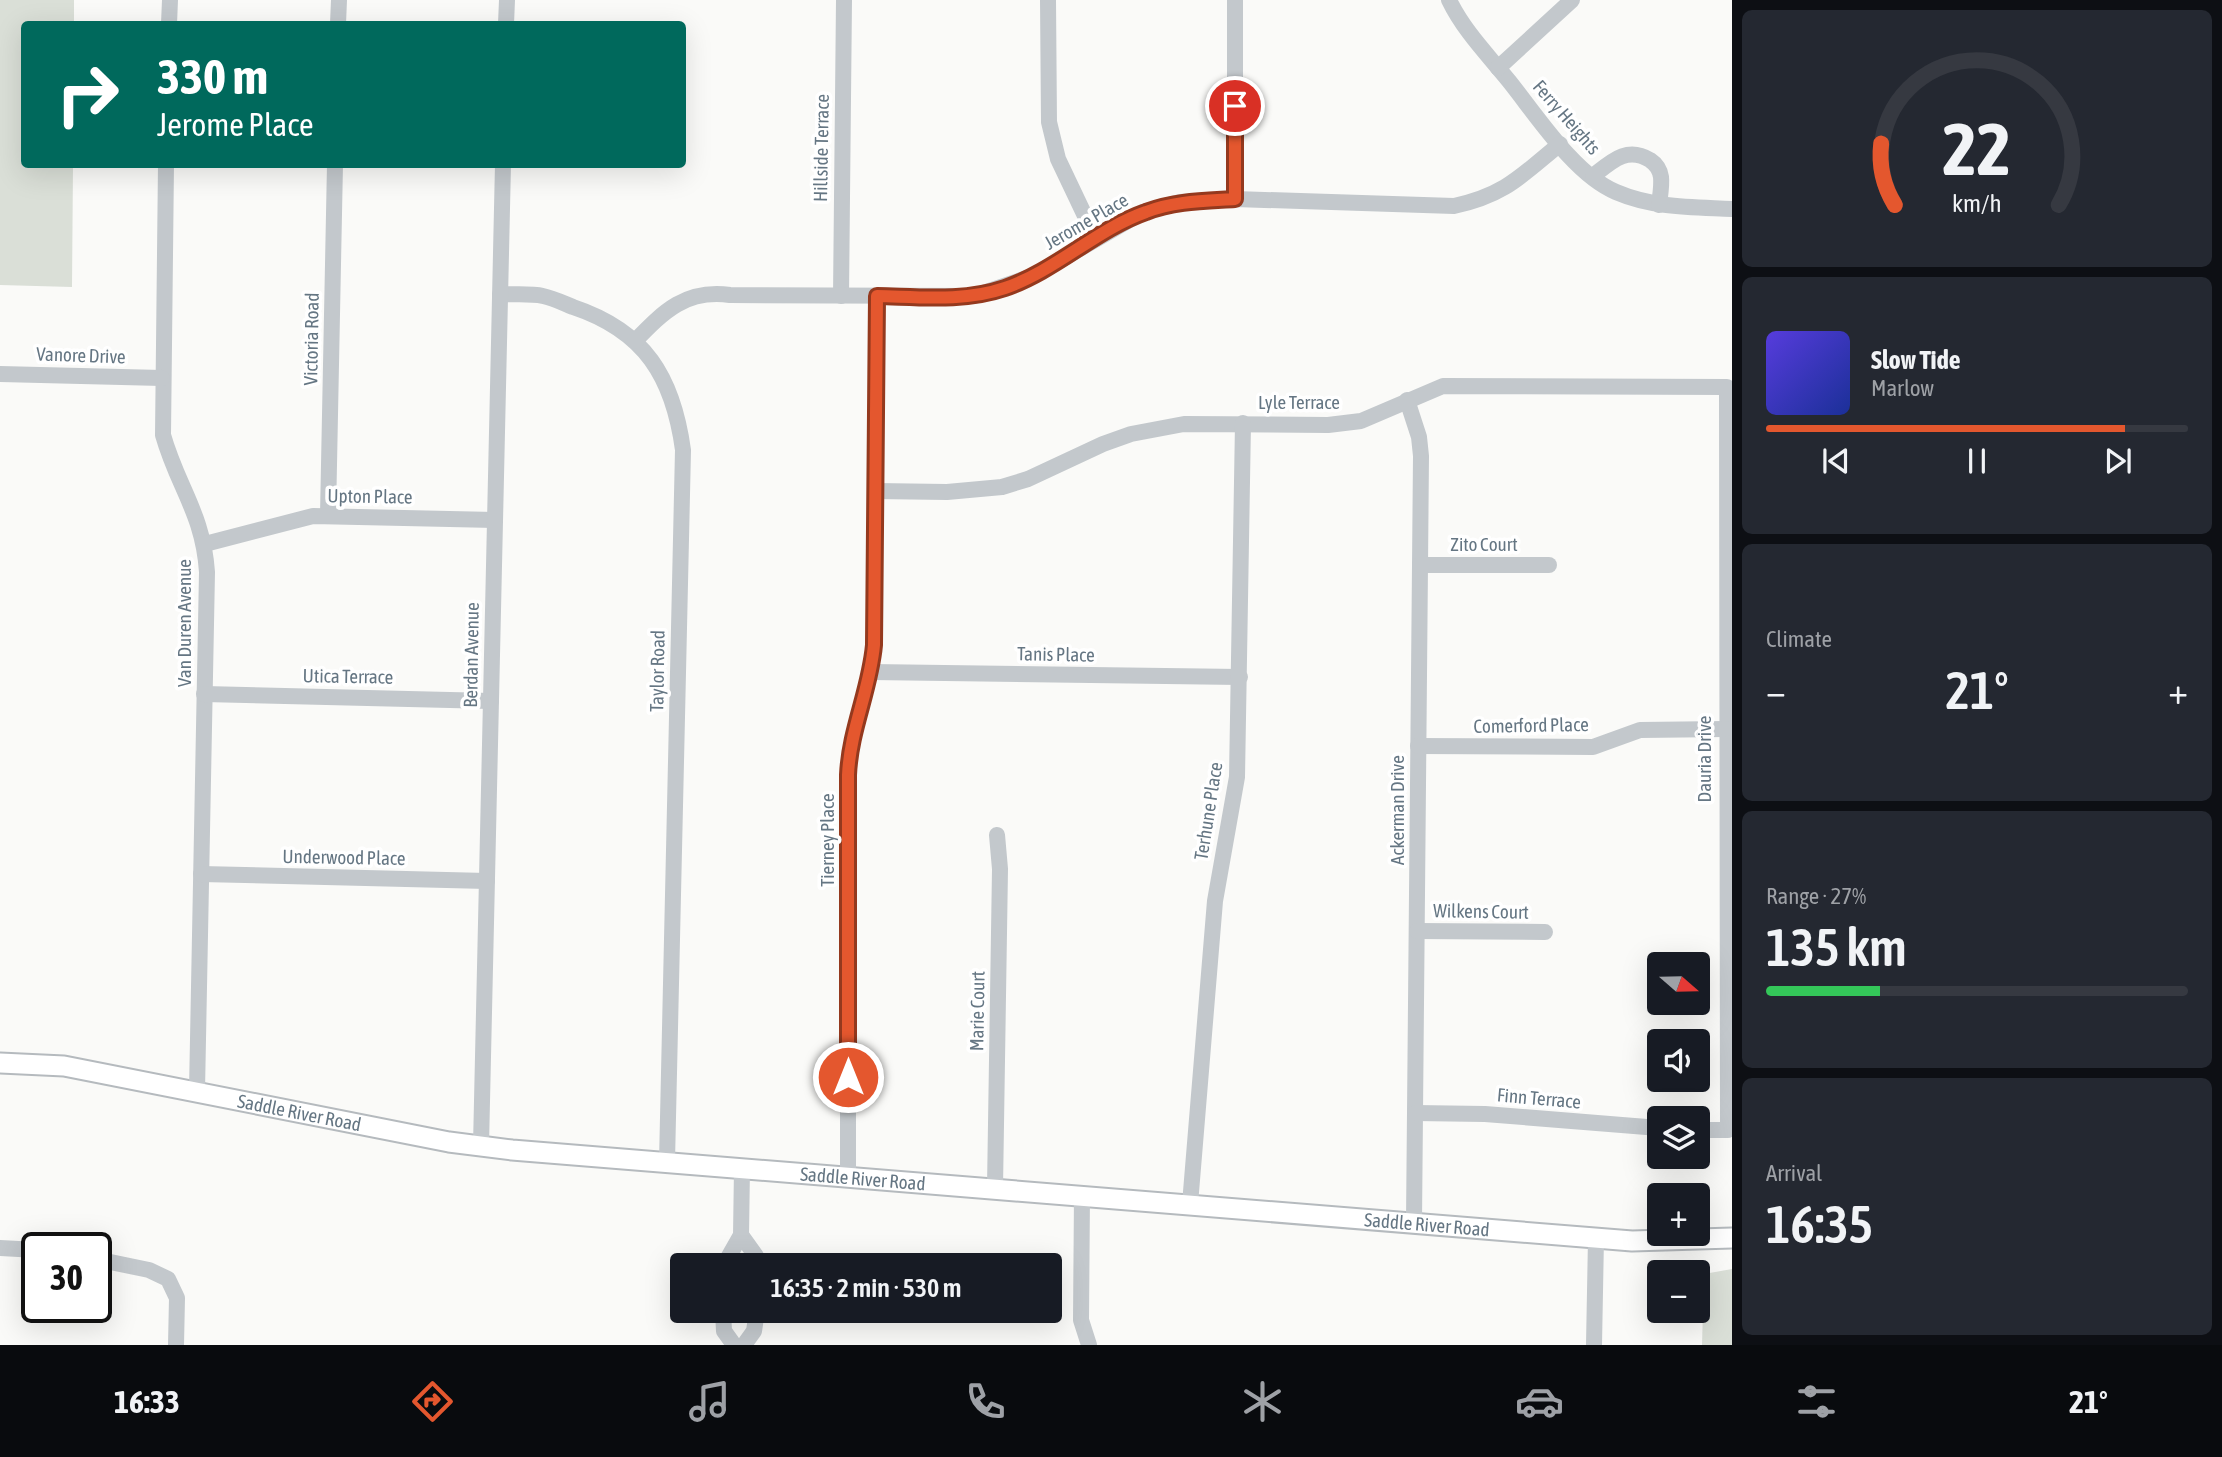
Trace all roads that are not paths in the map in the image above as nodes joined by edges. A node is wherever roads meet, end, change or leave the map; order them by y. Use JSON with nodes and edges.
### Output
{"nodes":[{"id":1,"x":170,"y":0,"type":"edge"},
{"id":2,"x":339,"y":0,"type":"edge"},
{"id":3,"x":507,"y":0,"type":"edge"},
{"id":4,"x":844,"y":0,"type":"edge"},
{"id":5,"x":1048,"y":0,"type":"edge"},
{"id":6,"x":1235,"y":0,"type":"edge"},
{"id":7,"x":1449,"y":0,"type":"edge"},
{"id":8,"x":1572,"y":0,"type":"edge"},
{"id":9,"x":169,"y":21,"type":"edge"},
{"id":10,"x":338,"y":21,"type":"edge"},
{"id":11,"x":506,"y":21,"type":"edge"},
{"id":12,"x":1498,"y":68,"type":"junction"},
{"id":13,"x":1560,"y":144,"type":"junction"},
{"id":14,"x":166,"y":168,"type":"edge"},
{"id":15,"x":335,"y":168,"type":"edge"},
{"id":16,"x":503,"y":168,"type":"edge"},
{"id":17,"x":1592,"y":176,"type":"junction"},
{"id":18,"x":1235,"y":199,"type":"junction"},
{"id":19,"x":1659,"y":205,"type":"junction"},
{"id":20,"x":1732,"y":209,"type":"edge"},
{"id":21,"x":1096,"y":239,"type":"junction"},
{"id":22,"x":500,"y":294,"type":"junction"},
{"id":23,"x":841,"y":296,"type":"junction"},
{"id":24,"x":877,"y":296,"type":"junction"},
{"id":25,"x":635,"y":341,"type":"junction"},
{"id":26,"x":0,"y":374,"type":"edge"},
{"id":27,"x":162,"y":378,"type":"junction"},
{"id":28,"x":1727,"y":387,"type":"joint"},
{"id":29,"x":1407,"y":400,"type":"junction"},
{"id":30,"x":1243,"y":423,"type":"junction"},
{"id":31,"x":875,"y":491,"type":"junction"},
{"id":32,"x":328,"y":515,"type":"junction"},
{"id":33,"x":495,"y":520,"type":"junction"},
{"id":34,"x":205,"y":544,"type":"junction"},
{"id":35,"x":1420,"y":565,"type":"junction"},
{"id":36,"x":1549,"y":565,"type":"dead end"},
{"id":37,"x":871,"y":672,"type":"junction"},
{"id":38,"x":1240,"y":677,"type":"junction"},
{"id":39,"x":204,"y":694,"type":"junction"},
{"id":40,"x":491,"y":701,"type":"junction"},
{"id":41,"x":1725,"y":729,"type":"junction"},
{"id":42,"x":1418,"y":747,"type":"junction"},
{"id":43,"x":997,"y":835,"type":"dead end"},
{"id":44,"x":201,"y":874,"type":"junction"},
{"id":45,"x":487,"y":881,"type":"junction"},
{"id":46,"x":1417,"y":931,"type":"junction"},
{"id":47,"x":1545,"y":932,"type":"dead end"},
{"id":48,"x":0,"y":1063,"type":"edge"},
{"id":49,"x":197,"y":1091,"type":"junction"},
{"id":50,"x":1415,"y":1113,"type":"junction"},
{"id":51,"x":1647,"y":1127,"type":"edge"},
{"id":52,"x":1710,"y":1130,"type":"edge"},
{"id":53,"x":481,"y":1146,"type":"junction"},
{"id":54,"x":667,"y":1162,"type":"junction"},
{"id":55,"x":742,"y":1168,"type":"junction"},
{"id":56,"x":848,"y":1176,"type":"junction"},
{"id":57,"x":995,"y":1188,"type":"junction"},
{"id":58,"x":1082,"y":1195,"type":"junction"},
{"id":59,"x":1190,"y":1204,"type":"junction"},
{"id":60,"x":1414,"y":1222,"type":"junction"},
{"id":61,"x":741,"y":1235,"type":"junction"},
{"id":62,"x":1595,"y":1238,"type":"junction"},
{"id":63,"x":1732,"y":1238,"type":"edge"},
{"id":64,"x":0,"y":1248,"type":"edge"},
{"id":65,"x":21,"y":1249,"type":"edge"},
{"id":66,"x":731,"y":1253,"type":"edge"},
{"id":67,"x":754,"y":1253,"type":"edge"},
{"id":68,"x":112,"y":1262,"type":"edge"},
{"id":69,"x":724,"y":1323,"type":"edge"},
{"id":70,"x":755,"y":1323,"type":"edge"},
{"id":71,"x":176,"y":1345,"type":"edge"},
{"id":72,"x":734,"y":1345,"type":"edge"},
{"id":73,"x":744,"y":1345,"type":"edge"},
{"id":74,"x":1089,"y":1345,"type":"edge"},
{"id":75,"x":1594,"y":1345,"type":"edge"}],
"edges":[{"from":1,"to":9,"type":"street"},
{"from":2,"to":10,"type":"street"},
{"from":3,"to":11,"type":"street"},
{"from":4,"to":23,"type":"street","name":"Hillside Terrace"},
{"from":5,"to":21,"type":"street"},
{"from":6,"to":18,"type":"street"},
{"from":7,"to":12,"type":"street","name":"Ferry Heights"},
{"from":8,"to":12,"type":"street"},
{"from":12,"to":13,"type":"street","name":"Ferry Heights"},
{"from":13,"to":17,"type":"street","name":"Ferry Heights"},
{"from":13,"to":18,"type":"street","name":"Jerome Place"},
{"from":14,"to":27,"type":"street","name":"Van Duren Avenue"},
{"from":15,"to":32,"type":"street","name":"Victoria Road"},
{"from":16,"to":22,"type":"street","name":"Berdan Avenue"},
{"from":17,"to":19,"type":"street","name":"Ferry Heights"},
{"from":17,"to":19,"type":"street"},
{"from":18,"to":21,"type":"street","name":"Jerome Place"},
{"from":19,"to":20,"type":"street","name":"Ferry Heights"},
{"from":21,"to":24,"type":"street","name":"Jerome Place"},
{"from":22,"to":25,"type":"street","name":"Taylor Road"},
{"from":22,"to":33,"type":"street","name":"Berdan Avenue"},
{"from":23,"to":24,"type":"street","name":"Jerome Place"},
{"from":23,"to":25,"type":"street","name":"Jerome Place"},
{"from":24,"to":31,"type":"street","name":"Tierney Place"},
{"from":25,"to":54,"type":"street","name":"Taylor Road"},
{"from":26,"to":27,"type":"street","name":"Vanore Drive"},
{"from":27,"to":34,"type":"street","name":"Van Duren Avenue"},
{"from":28,"to":29,"type":"street","name":"Lyle Terrace"},
{"from":28,"to":41,"type":"street","name":"Dauria Drive"},
{"from":29,"to":30,"type":"street","name":"Lyle Terrace"},
{"from":29,"to":35,"type":"street","name":"Ackerman Drive"},
{"from":30,"to":31,"type":"street","name":"Lyle Terrace"},
{"from":30,"to":38,"type":"street","name":"Terhune Place"},
{"from":31,"to":37,"type":"street","name":"Tierney Place"},
{"from":32,"to":33,"type":"street","name":"Upton Place"},
{"from":32,"to":34,"type":"street","name":"Upton Place"},
{"from":33,"to":40,"type":"street","name":"Berdan Avenue"},
{"from":34,"to":39,"type":"street","name":"Van Duren Avenue"},
{"from":35,"to":36,"type":"street","name":"Zito Court"},
{"from":35,"to":42,"type":"street","name":"Ackerman Drive"},
{"from":37,"to":38,"type":"street","name":"Tanis Place"},
{"from":37,"to":56,"type":"street","name":"Tierney Place"},
{"from":38,"to":59,"type":"street","name":"Terhune Place"},
{"from":39,"to":40,"type":"street","name":"Utica Terrace"},
{"from":39,"to":44,"type":"street","name":"Van Duren Avenue"},
{"from":40,"to":45,"type":"street","name":"Berdan Avenue"},
{"from":41,"to":42,"type":"street","name":"Comerford Place"},
{"from":41,"to":52,"type":"street","name":"Dauria Drive"},
{"from":42,"to":46,"type":"street","name":"Ackerman Drive"},
{"from":43,"to":57,"type":"street","name":"Marie Court"},
{"from":44,"to":45,"type":"street","name":"Underwood Place"},
{"from":44,"to":49,"type":"street","name":"Van Duren Avenue"},
{"from":45,"to":53,"type":"street","name":"Berdan Avenue"},
{"from":46,"to":47,"type":"street","name":"Wilkens Court"},
{"from":46,"to":50,"type":"street","name":"Ackerman Drive"},
{"from":48,"to":49,"type":"main road","name":"Saddle River Road"},
{"from":49,"to":53,"type":"main road","name":"Saddle River Road"},
{"from":50,"to":51,"type":"street","name":"Finn Terrace"},
{"from":50,"to":60,"type":"street","name":"Ackerman Drive"},
{"from":53,"to":54,"type":"main road","name":"Saddle River Road"},
{"from":54,"to":55,"type":"main road","name":"Saddle River Road"},
{"from":55,"to":56,"type":"main road","name":"Saddle River Road"},
{"from":55,"to":61,"type":"street"},
{"from":56,"to":57,"type":"main road","name":"Saddle River Road"},
{"from":57,"to":58,"type":"main road","name":"Saddle River Road"},
{"from":58,"to":59,"type":"main road","name":"Saddle River Road"},
{"from":58,"to":74,"type":"street"},
{"from":59,"to":60,"type":"main road","name":"Saddle River Road"},
{"from":60,"to":62,"type":"main road","name":"Saddle River Road"},
{"from":61,"to":66,"type":"street"},
{"from":61,"to":67,"type":"street"},
{"from":62,"to":63,"type":"main road","name":"Saddle River Road"},
{"from":62,"to":75,"type":"street"},
{"from":64,"to":65,"type":"street"},
{"from":68,"to":71,"type":"street"},
{"from":69,"to":72,"type":"street"},
{"from":70,"to":73,"type":"street"}]}
